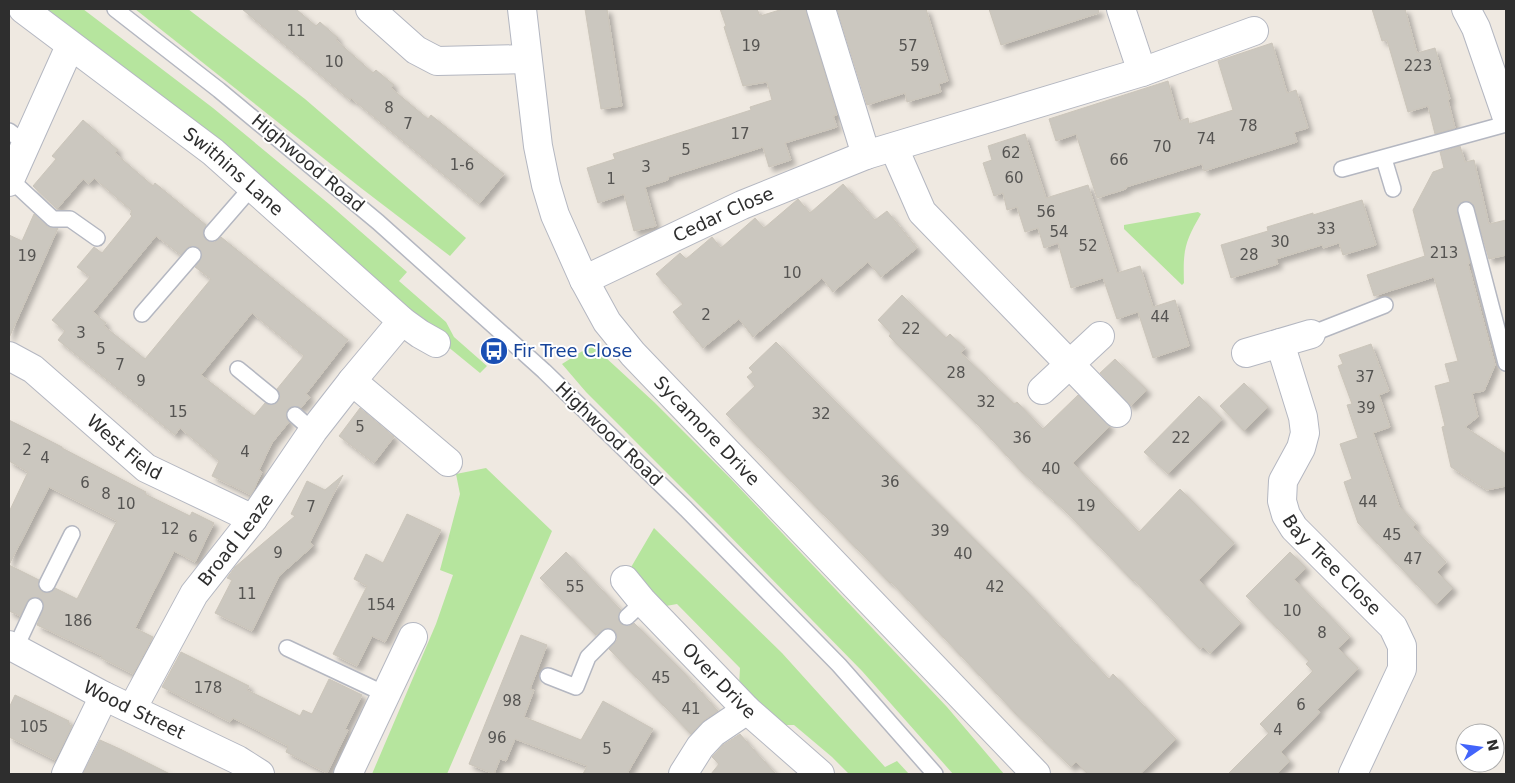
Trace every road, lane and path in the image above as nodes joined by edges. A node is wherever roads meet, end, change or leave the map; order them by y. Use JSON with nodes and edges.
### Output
{"nodes":[{"id":1,"x":23,"y":9,"type":"edge"},
{"id":2,"x":116,"y":9,"type":"edge"},
{"id":3,"x":370,"y":9,"type":"edge"},
{"id":4,"x":522,"y":9,"type":"edge"},
{"id":5,"x":821,"y":9,"type":"edge"},
{"id":6,"x":1121,"y":9,"type":"edge"},
{"id":7,"x":1466,"y":9,"type":"edge"},
{"id":8,"x":1254,"y":31,"type":"dead end"},
{"id":9,"x":70,"y":46,"type":"junction"},
{"id":10,"x":527,"y":59,"type":"junction"},
{"id":11,"x":1142,"y":72,"type":"junction"},
{"id":12,"x":1506,"y":115,"type":"edge"},
{"id":13,"x":1506,"y":124,"type":"edge"},
{"id":14,"x":17,"y":137,"type":"edge"},
{"id":15,"x":894,"y":148,"type":"junction"},
{"id":16,"x":866,"y":155,"type":"junction"},
{"id":17,"x":1384,"y":159,"type":"junction"},
{"id":18,"x":1342,"y":169,"type":"dead end"},
{"id":19,"x":9,"y":181,"type":"edge"},
{"id":20,"x":252,"y":187,"type":"junction"},
{"id":21,"x":1393,"y":189,"type":"dead end"},
{"id":22,"x":1466,"y":210,"type":"dead end"},
{"id":23,"x":212,"y":233,"type":"dead end"},
{"id":24,"x":96,"y":238,"type":"dead end"},
{"id":25,"x":193,"y":255,"type":"dead end"},
{"id":26,"x":584,"y":280,"type":"junction"},
{"id":27,"x":1385,"y":305,"type":"dead end"},
{"id":28,"x":142,"y":314,"type":"dead end"},
{"id":29,"x":402,"y":321,"type":"junction"},
{"id":30,"x":1310,"y":334,"type":"joint"},
{"id":31,"x":1100,"y":336,"type":"dead end"},
{"id":32,"x":436,"y":343,"type":"dead end"},
{"id":33,"x":1280,"y":343,"type":"junction"},
{"id":34,"x":1246,"y":354,"type":"dead end"},
{"id":35,"x":9,"y":356,"type":"edge"},
{"id":36,"x":1070,"y":363,"type":"junction"},
{"id":37,"x":1506,"y":363,"type":"edge"},
{"id":38,"x":238,"y":368,"type":"dead end"},
{"id":39,"x":352,"y":380,"type":"junction"},
{"id":40,"x":1042,"y":390,"type":"dead end"},
{"id":41,"x":271,"y":396,"type":"dead end"},
{"id":42,"x":1117,"y":412,"type":"dead end"},
{"id":43,"x":448,"y":462,"type":"dead end"},
{"id":44,"x":253,"y":519,"type":"junction"},
{"id":45,"x":72,"y":534,"type":"dead end"},
{"id":46,"x":625,"y":580,"type":"dead end"},
{"id":47,"x":47,"y":584,"type":"dead end"},
{"id":48,"x":35,"y":606,"type":"dead end"},
{"id":49,"x":608,"y":637,"type":"dead end"},
{"id":50,"x":413,"y":638,"type":"dead end"},
{"id":51,"x":12,"y":647,"type":"edge"},
{"id":52,"x":287,"y":648,"type":"dead end"},
{"id":53,"x":548,"y":676,"type":"dead end"},
{"id":54,"x":385,"y":694,"type":"junction"},
{"id":55,"x":104,"y":696,"type":"junction"},
{"id":56,"x":132,"y":709,"type":"junction"},
{"id":57,"x":746,"y":710,"type":"junction"},
{"id":58,"x":243,"y":770,"type":"edge"},
{"id":59,"x":66,"y":774,"type":"edge"},
{"id":60,"x":348,"y":774,"type":"edge"},
{"id":61,"x":683,"y":774,"type":"edge"},
{"id":62,"x":820,"y":774,"type":"edge"},
{"id":63,"x":935,"y":774,"type":"edge"},
{"id":64,"x":1036,"y":774,"type":"edge"},
{"id":65,"x":1352,"y":774,"type":"edge"}],
"edges":[{"from":1,"to":9,"type":"street","name":"Swithins Lane"},
{"from":2,"to":63,"type":"lane","name":"Highwood Road"},
{"from":3,"to":10,"type":"street"},
{"from":4,"to":10,"type":"street","name":"Sycamore Drive"},
{"from":5,"to":16,"type":"street"},
{"from":6,"to":11,"type":"street"},
{"from":7,"to":12,"type":"street"},
{"from":8,"to":11,"type":"street","name":"Cedar Close"},
{"from":9,"to":14,"type":"street"},
{"from":9,"to":20,"type":"street","name":"Swithins Lane"},
{"from":10,"to":26,"type":"street","name":"Sycamore Drive"},
{"from":11,"to":15,"type":"street","name":"Cedar Close"},
{"from":13,"to":17,"type":"lane"},
{"from":14,"to":19,"type":"street"},
{"from":15,"to":16,"type":"street","name":"Cedar Close"},
{"from":15,"to":36,"type":"street"},
{"from":16,"to":26,"type":"street","name":"Cedar Close"},
{"from":17,"to":18,"type":"lane"},
{"from":17,"to":21,"type":"lane"},
{"from":19,"to":24,"type":"lane"},
{"from":20,"to":23,"type":"lane"},
{"from":20,"to":29,"type":"street","name":"Swithins Lane"},
{"from":22,"to":37,"type":"lane"},
{"from":25,"to":28,"type":"lane"},
{"from":26,"to":64,"type":"street","name":"Sycamore Drive"},
{"from":27,"to":30,"type":"lane"},
{"from":29,"to":32,"type":"street","name":"Swithins Lane"},
{"from":29,"to":39,"type":"street","name":"Broad Leaze"},
{"from":30,"to":33,"type":"street"},
{"from":31,"to":36,"type":"street"},
{"from":33,"to":34,"type":"street"},
{"from":33,"to":65,"type":"street","name":"Bay Tree Close"},
{"from":35,"to":44,"type":"street","name":"West Field"},
{"from":36,"to":40,"type":"street"},
{"from":36,"to":42,"type":"street"},
{"from":38,"to":41,"type":"lane"},
{"from":39,"to":43,"type":"street"},
{"from":39,"to":44,"type":"street","name":"Broad Leaze"},
{"from":44,"to":56,"type":"street","name":"Broad Leaze"},
{"from":45,"to":47,"type":"lane"},
{"from":46,"to":57,"type":"street","name":"Over Drive"},
{"from":48,"to":51,"type":"lane"},
{"from":49,"to":53,"type":"lane"},
{"from":50,"to":54,"type":"street"},
{"from":51,"to":55,"type":"street","name":"Wood Street"},
{"from":52,"to":54,"type":"lane"},
{"from":54,"to":60,"type":"street"},
{"from":55,"to":56,"type":"street","name":"Wood Street"},
{"from":55,"to":59,"type":"street"},
{"from":56,"to":58,"type":"street","name":"Wood Street"},
{"from":57,"to":61,"type":"street"},
{"from":57,"to":62,"type":"street","name":"Over Drive"}]}
